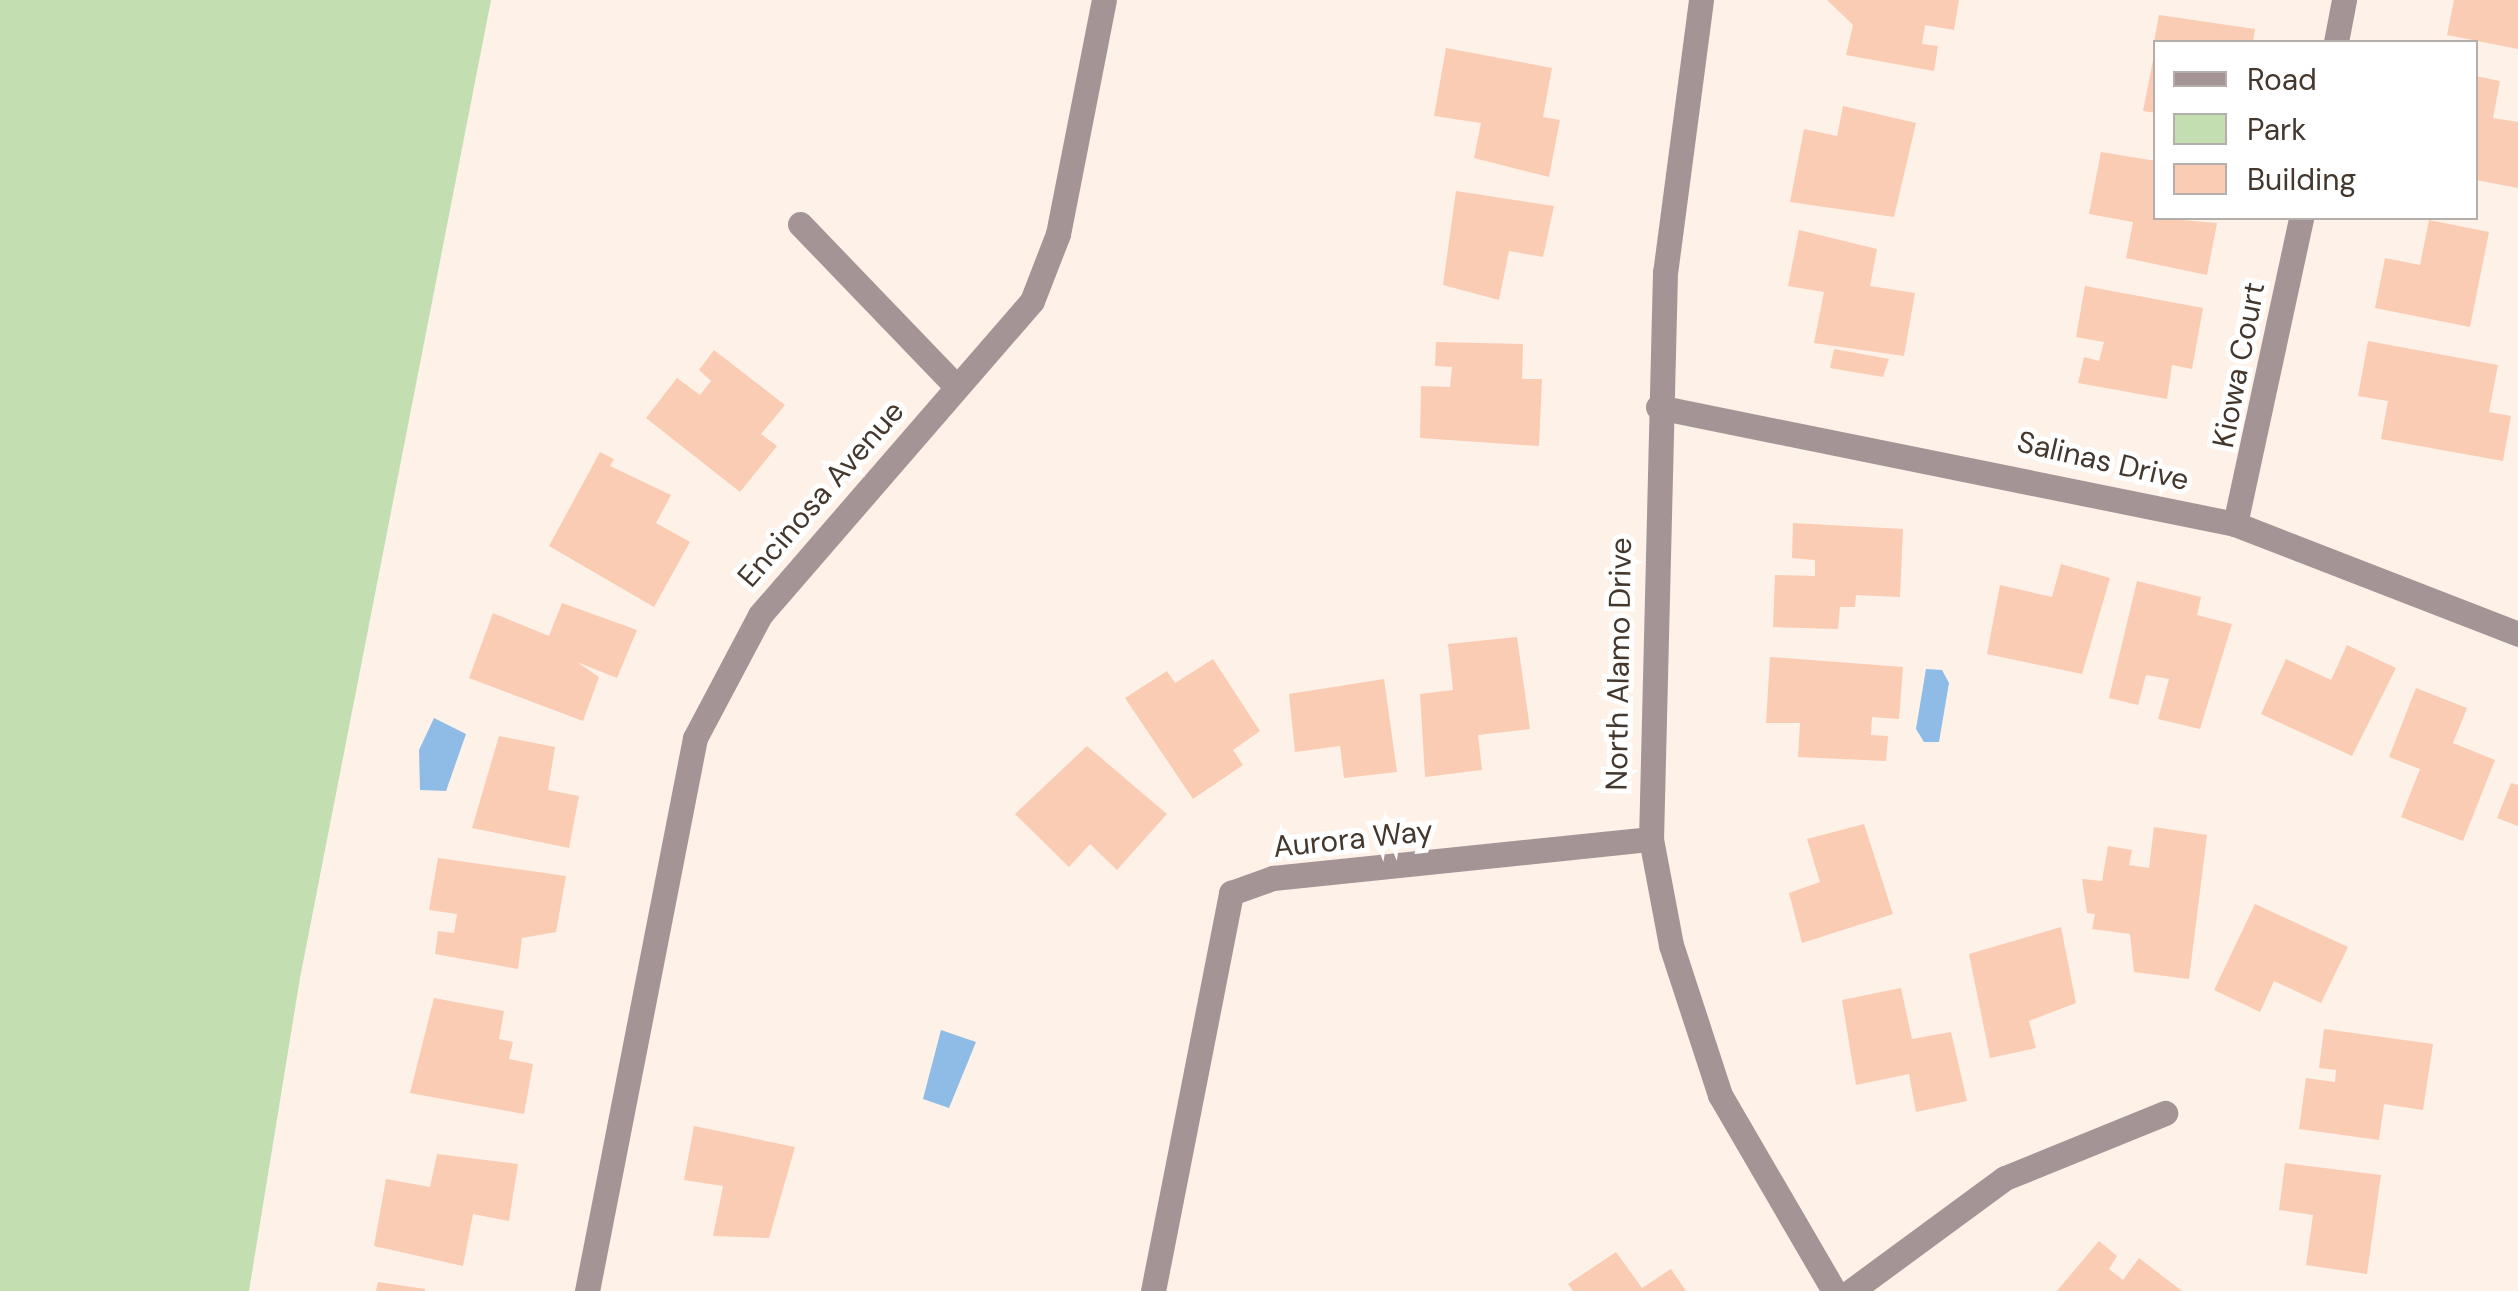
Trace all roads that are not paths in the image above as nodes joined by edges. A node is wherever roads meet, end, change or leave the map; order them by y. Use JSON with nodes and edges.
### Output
{"nodes":[{"id":1,"x":1104,"y":0,"type":"edge"},
{"id":2,"x":1701,"y":0,"type":"edge"},
{"id":3,"x":2344,"y":0,"type":"edge"},
{"id":4,"x":2336,"y":40,"type":"edge"},
{"id":5,"x":2302,"y":220,"type":"edge"},
{"id":6,"x":800,"y":224,"type":"dead end"},
{"id":7,"x":956,"y":387,"type":"junction"},
{"id":8,"x":1658,"y":407,"type":"junction"},
{"id":9,"x":2236,"y":524,"type":"junction"},
{"id":10,"x":2518,"y":634,"type":"edge"},
{"id":11,"x":1651,"y":839,"type":"junction"},
{"id":12,"x":2165,"y":1113,"type":"dead end"},
{"id":13,"x":587,"y":1291,"type":"edge"},
{"id":14,"x":1153,"y":1291,"type":"edge"},
{"id":15,"x":1834,"y":1291,"type":"edge"},
{"id":16,"x":1850,"y":1291,"type":"edge"}],
"edges":[{"from":1,"to":7,"type":"street","name":"Encinosa Avenue"},
{"from":2,"to":8,"type":"street","name":"North Alamo Drive"},
{"from":3,"to":4,"type":"street"},
{"from":5,"to":9,"type":"street","name":"Kiowa Court"},
{"from":6,"to":7,"type":"street"},
{"from":7,"to":13,"type":"street","name":"Encinosa Avenue"},
{"from":8,"to":9,"type":"street","name":"Salinas Drive"},
{"from":8,"to":11,"type":"street","name":"North Alamo Drive"},
{"from":9,"to":10,"type":"street","name":"Salinas Drive"},
{"from":11,"to":14,"type":"street","name":"Aurora Way"},
{"from":11,"to":15,"type":"street","name":"North Alamo Drive"},
{"from":12,"to":16,"type":"street"}]}
